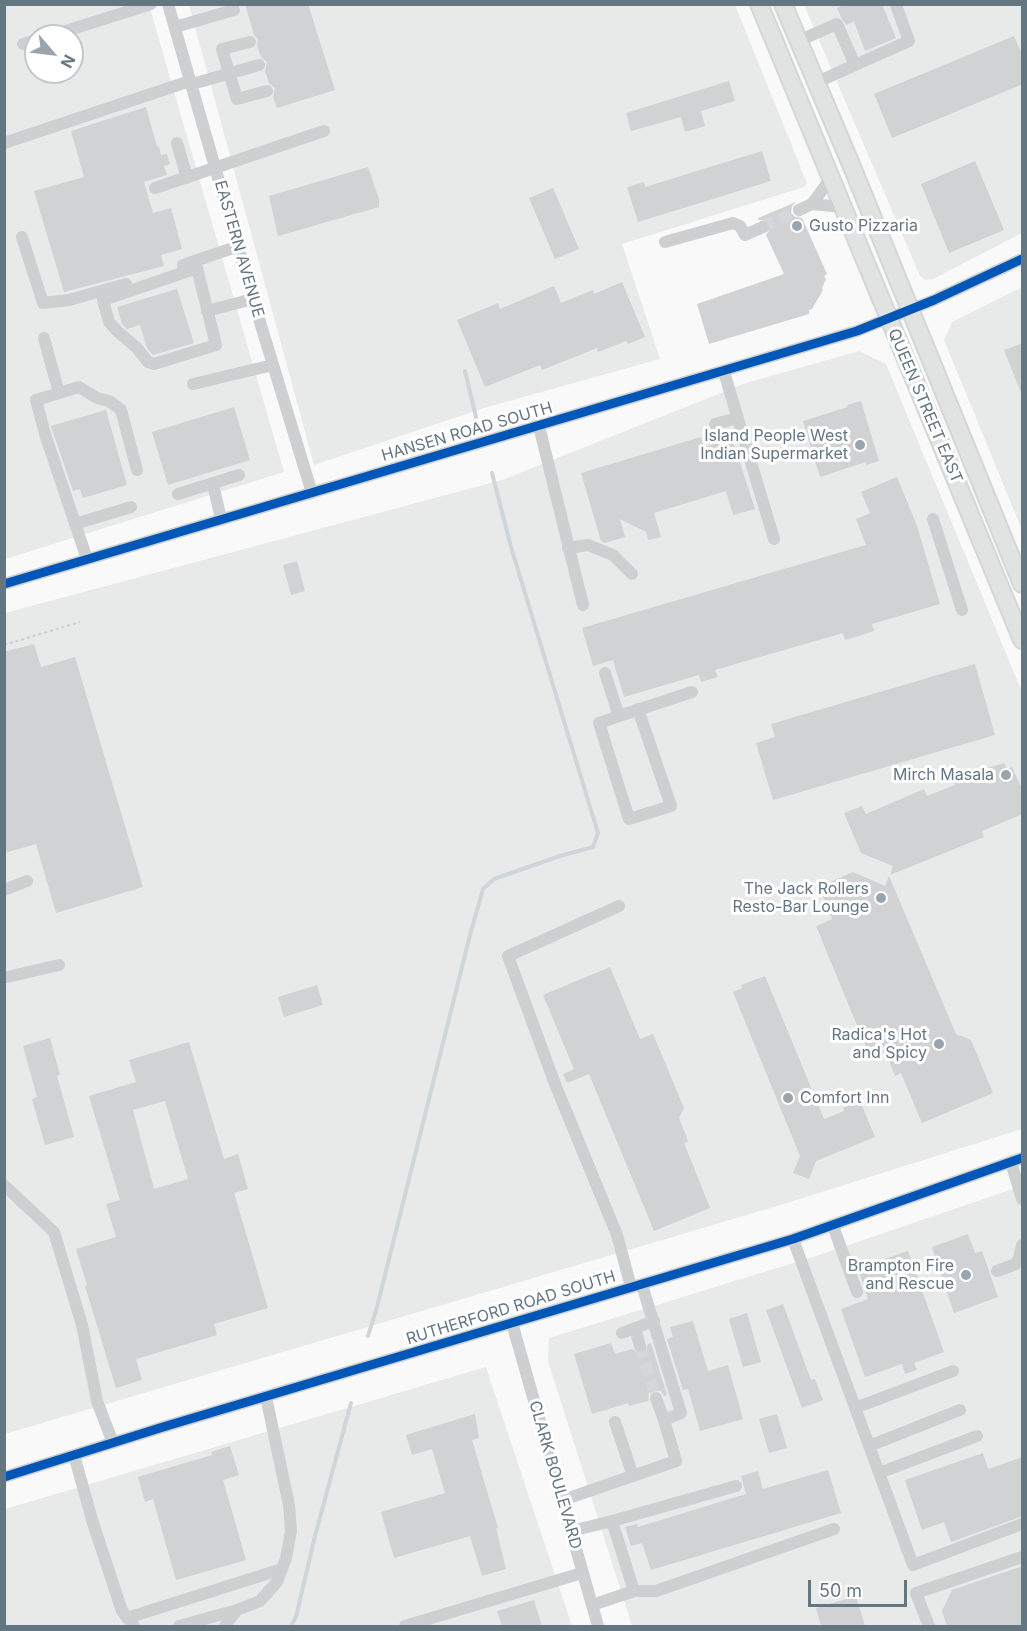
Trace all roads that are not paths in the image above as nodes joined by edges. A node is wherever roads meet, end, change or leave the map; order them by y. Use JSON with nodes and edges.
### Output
{"nodes":[{"id":1,"x":151,"y":4,"type":"edge"},
{"id":2,"x":168,"y":4,"type":"edge"},
{"id":3,"x":759,"y":4,"type":"edge"},
{"id":4,"x":783,"y":4,"type":"edge"},
{"id":5,"x":896,"y":5,"type":"edge"},
{"id":6,"x":234,"y":10,"type":"dead end"},
{"id":7,"x":84,"y":25,"type":"edge"},
{"id":8,"x":175,"y":27,"type":"junction"},
{"id":9,"x":798,"y":41,"type":"junction"},
{"id":10,"x":250,"y":42,"type":"dead end"},
{"id":11,"x":259,"y":65,"type":"dead end"},
{"id":12,"x":855,"y":65,"type":"junction"},
{"id":13,"x":229,"y":74,"type":"junction"},
{"id":14,"x":191,"y":82,"type":"junction"},
{"id":15,"x":815,"y":83,"type":"junction"},
{"id":16,"x":267,"y":91,"type":"dead end"},
{"id":17,"x":324,"y":131,"type":"dead end"},
{"id":18,"x":4,"y":143,"type":"edge"},
{"id":19,"x":177,"y":143,"type":"dead end"},
{"id":20,"x":216,"y":168,"type":"junction"},
{"id":21,"x":187,"y":178,"type":"junction"},
{"id":22,"x":831,"y":178,"type":"junction"},
{"id":23,"x":155,"y":188,"type":"dead end"},
{"id":24,"x":812,"y":204,"type":"junction"},
{"id":25,"x":843,"y":207,"type":"junction"},
{"id":26,"x":799,"y":210,"type":"tunnel mouth"},
{"id":27,"x":763,"y":227,"type":"tunnel mouth"},
{"id":28,"x":22,"y":237,"type":"dead end"},
{"id":29,"x":665,"y":242,"type":"dead end"},
{"id":30,"x":239,"y":246,"type":"junction"},
{"id":31,"x":1023,"y":259,"type":"edge"},
{"id":32,"x":253,"y":299,"type":"junction"},
{"id":33,"x":910,"y":310,"type":"junction"},
{"id":34,"x":207,"y":311,"type":"junction"},
{"id":35,"x":888,"y":319,"type":"junction"},
{"id":36,"x":44,"y":338,"type":"dead end"},
{"id":37,"x":273,"y":365,"type":"junction"},
{"id":38,"x":724,"y":372,"type":"junction"},
{"id":39,"x":193,"y":384,"type":"dead end"},
{"id":40,"x":60,"y":393,"type":"junction"},
{"id":41,"x":737,"y":418,"type":"junction"},
{"id":42,"x":716,"y":424,"type":"dead end"},
{"id":43,"x":538,"y":426,"type":"junction"},
{"id":44,"x":137,"y":470,"type":"dead end"},
{"id":45,"x":239,"y":475,"type":"dead end"},
{"id":46,"x":213,"y":484,"type":"junction"},
{"id":47,"x":312,"y":492,"type":"junction"},
{"id":48,"x":178,"y":494,"type":"dead end"},
{"id":49,"x":131,"y":507,"type":"dead end"},
{"id":50,"x":221,"y":519,"type":"junction"},
{"id":51,"x":933,"y":519,"type":"dead end"},
{"id":52,"x":75,"y":524,"type":"junction"},
{"id":53,"x":774,"y":538,"type":"dead end"},
{"id":54,"x":568,"y":548,"type":"junction"},
{"id":55,"x":87,"y":559,"type":"junction"},
{"id":56,"x":632,"y":574,"type":"dead end"},
{"id":57,"x":4,"y":584,"type":"edge"},
{"id":58,"x":1023,"y":584,"type":"edge"},
{"id":59,"x":583,"y":605,"type":"dead end"},
{"id":60,"x":962,"y":610,"type":"dead end"},
{"id":61,"x":1023,"y":640,"type":"edge"},
{"id":62,"x":605,"y":673,"type":"dead end"},
{"id":63,"x":692,"y":692,"type":"dead end"},
{"id":64,"x":638,"y":709,"type":"junction"},
{"id":65,"x":619,"y":716,"type":"junction"},
{"id":66,"x":27,"y":881,"type":"dead end"},
{"id":67,"x":4,"y":890,"type":"edge"},
{"id":68,"x":619,"y":906,"type":"dead end"},
{"id":69,"x":59,"y":965,"type":"dead end"},
{"id":70,"x":5,"y":975,"type":"edge"},
{"id":71,"x":1017,"y":1160,"type":"edge"},
{"id":72,"x":4,"y":1185,"type":"edge"},
{"id":73,"x":1023,"y":1199,"type":"edge"},
{"id":74,"x":833,"y":1226,"type":"junction"},
{"id":75,"x":793,"y":1239,"type":"junction"},
{"id":76,"x":1023,"y":1245,"type":"edge"},
{"id":77,"x":997,"y":1271,"type":"dead end"},
{"id":78,"x":637,"y":1286,"type":"junction"},
{"id":79,"x":856,"y":1292,"type":"dead end"},
{"id":80,"x":654,"y":1321,"type":"junction"},
{"id":81,"x":512,"y":1323,"type":"junction"},
{"id":82,"x":635,"y":1328,"type":"junction"},
{"id":83,"x":622,"y":1333,"type":"dead end"},
{"id":84,"x":640,"y":1346,"type":"tunnel mouth"},
{"id":85,"x":953,"y":1371,"type":"dead end"},
{"id":86,"x":266,"y":1397,"type":"junction"},
{"id":87,"x":656,"y":1398,"type":"tunnel mouth"},
{"id":88,"x":855,"y":1408,"type":"junction"},
{"id":89,"x":960,"y":1410,"type":"dead end"},
{"id":90,"x":664,"y":1420,"type":"junction"},
{"id":91,"x":615,"y":1422,"type":"dead end"},
{"id":92,"x":977,"y":1436,"type":"dead end"},
{"id":93,"x":113,"y":1443,"type":"junction"},
{"id":94,"x":869,"y":1446,"type":"junction"},
{"id":95,"x":74,"y":1455,"type":"junction"},
{"id":96,"x":879,"y":1473,"type":"junction"},
{"id":97,"x":633,"y":1476,"type":"junction"},
{"id":98,"x":4,"y":1477,"type":"edge"},
{"id":99,"x":736,"y":1486,"type":"dead end"},
{"id":100,"x":563,"y":1500,"type":"junction"},
{"id":101,"x":612,"y":1521,"type":"junction"},
{"id":102,"x":1023,"y":1524,"type":"edge"},
{"id":103,"x":834,"y":1529,"type":"dead end"},
{"id":104,"x":571,"y":1531,"type":"junction"},
{"id":105,"x":1023,"y":1557,"type":"edge"},
{"id":106,"x":282,"y":1569,"type":"junction"},
{"id":107,"x":582,"y":1573,"type":"junction"},
{"id":108,"x":634,"y":1592,"type":"junction"},
{"id":109,"x":591,"y":1605,"type":"junction"},
{"id":110,"x":237,"y":1610,"type":"junction"},
{"id":111,"x":130,"y":1622,"type":"edge"},
{"id":112,"x":179,"y":1626,"type":"edge"},
{"id":113,"x":225,"y":1626,"type":"edge"},
{"id":114,"x":405,"y":1626,"type":"edge"},
{"id":115,"x":598,"y":1626,"type":"edge"},
{"id":116,"x":929,"y":1626,"type":"edge"}],
"edges":[{"from":1,"to":7,"type":"street"},
{"from":2,"to":8,"type":"street","name":"EASTERN AVENUE"},
{"from":3,"to":22,"type":"main road","name":"QUEEN STREET EAST"},
{"from":4,"to":9,"type":"main road","name":"QUEEN STREET EAST"},
{"from":5,"to":12,"type":"street"},
{"from":6,"to":8,"type":"street"},
{"from":8,"to":14,"type":"street","name":"EASTERN AVENUE"},
{"from":9,"to":12,"type":"street"},
{"from":9,"to":15,"type":"main road","name":"QUEEN STREET EAST"},
{"from":10,"to":13,"type":"street"},
{"from":11,"to":13,"type":"street"},
{"from":12,"to":15,"type":"street"},
{"from":13,"to":14,"type":"street"},
{"from":13,"to":16,"type":"street"},
{"from":14,"to":18,"type":"street"},
{"from":14,"to":20,"type":"street","name":"EASTERN AVENUE"},
{"from":15,"to":33,"type":"main road","name":"QUEEN STREET EAST"},
{"from":17,"to":20,"type":"street"},
{"from":19,"to":21,"type":"street"},
{"from":20,"to":21,"type":"street"},
{"from":20,"to":30,"type":"street","name":"EASTERN AVENUE"},
{"from":21,"to":23,"type":"street"},
{"from":22,"to":24,"type":"street"},
{"from":22,"to":25,"type":"main road","name":"QUEEN STREET EAST"},
{"from":24,"to":25,"type":"street"},
{"from":24,"to":26,"type":"street"},
{"from":25,"to":35,"type":"main road","name":"QUEEN STREET EAST"},
{"from":27,"to":29,"type":"street"},
{"from":28,"to":30,"type":"street"},
{"from":30,"to":32,"type":"street","name":"EASTERN AVENUE"},
{"from":31,"to":33,"type":"street","name":"HANSEN ROAD SOUTH"},
{"from":32,"to":34,"type":"street"},
{"from":32,"to":37,"type":"street","name":"EASTERN AVENUE"},
{"from":33,"to":35,"type":"street","name":"HANSEN ROAD SOUTH"},
{"from":33,"to":58,"type":"main road","name":"QUEEN STREET EAST"},
{"from":34,"to":34,"type":"street"},
{"from":35,"to":38,"type":"street","name":"HANSEN ROAD SOUTH"},
{"from":35,"to":61,"type":"main road","name":"QUEEN STREET EAST"},
{"from":36,"to":40,"type":"street"},
{"from":37,"to":39,"type":"street"},
{"from":37,"to":47,"type":"street","name":"EASTERN AVENUE"},
{"from":38,"to":41,"type":"street"},
{"from":38,"to":43,"type":"street","name":"HANSEN ROAD SOUTH"},
{"from":40,"to":44,"type":"street"},
{"from":40,"to":52,"type":"street"},
{"from":41,"to":42,"type":"street"},
{"from":41,"to":53,"type":"street"},
{"from":43,"to":47,"type":"street","name":"HANSEN ROAD SOUTH"},
{"from":43,"to":54,"type":"street"},
{"from":45,"to":46,"type":"street"},
{"from":46,"to":48,"type":"street"},
{"from":46,"to":50,"type":"street"},
{"from":47,"to":50,"type":"street","name":"HANSEN ROAD SOUTH"},
{"from":49,"to":52,"type":"street"},
{"from":50,"to":55,"type":"street","name":"HANSEN ROAD SOUTH"},
{"from":51,"to":60,"type":"street"},
{"from":52,"to":55,"type":"street"},
{"from":54,"to":56,"type":"street"},
{"from":54,"to":59,"type":"street"},
{"from":55,"to":57,"type":"street","name":"HANSEN ROAD SOUTH"},
{"from":62,"to":65,"type":"street"},
{"from":63,"to":64,"type":"street"},
{"from":64,"to":65,"type":"street"},
{"from":64,"to":65,"type":"street"},
{"from":66,"to":67,"type":"street"},
{"from":68,"to":78,"type":"street"},
{"from":69,"to":70,"type":"street"},
{"from":71,"to":73,"type":"street"},
{"from":71,"to":74,"type":"street","name":"RUTHERFORD ROAD SOUTH"},
{"from":72,"to":93,"type":"street"},
{"from":74,"to":75,"type":"street","name":"RUTHERFORD ROAD SOUTH"},
{"from":74,"to":79,"type":"street"},
{"from":75,"to":78,"type":"street","name":"RUTHERFORD ROAD SOUTH"},
{"from":75,"to":88,"type":"street"},
{"from":76,"to":77,"type":"street"},
{"from":78,"to":80,"type":"street"},
{"from":78,"to":81,"type":"street","name":"RUTHERFORD ROAD SOUTH"},
{"from":80,"to":82,"type":"street"},
{"from":80,"to":90,"type":"street"},
{"from":81,"to":86,"type":"street","name":"RUTHERFORD ROAD SOUTH"},
{"from":81,"to":100,"type":"street","name":"CLARK BOULEVARD"},
{"from":82,"to":83,"type":"street"},
{"from":82,"to":84,"type":"street"},
{"from":85,"to":88,"type":"street"},
{"from":86,"to":93,"type":"street","name":"RUTHERFORD ROAD SOUTH"},
{"from":86,"to":106,"type":"street"},
{"from":87,"to":90,"type":"street"},
{"from":88,"to":94,"type":"street"},
{"from":89,"to":94,"type":"street"},
{"from":90,"to":97,"type":"street"},
{"from":91,"to":97,"type":"street"},
{"from":92,"to":96,"type":"street"},
{"from":93,"to":95,"type":"street","name":"RUTHERFORD ROAD SOUTH"},
{"from":94,"to":96,"type":"street"},
{"from":95,"to":98,"type":"street","name":"RUTHERFORD ROAD SOUTH"},
{"from":95,"to":111,"type":"street"},
{"from":96,"to":102,"type":"street"},
{"from":97,"to":100,"type":"street"},
{"from":99,"to":101,"type":"street"},
{"from":100,"to":104,"type":"street","name":"CLARK BOULEVARD"},
{"from":101,"to":104,"type":"street"},
{"from":101,"to":108,"type":"street"},
{"from":103,"to":108,"type":"street"},
{"from":104,"to":107,"type":"street","name":"CLARK BOULEVARD"},
{"from":105,"to":116,"type":"street"},
{"from":106,"to":110,"type":"street"},
{"from":106,"to":111,"type":"street"},
{"from":107,"to":109,"type":"street","name":"CLARK BOULEVARD"},
{"from":107,"to":114,"type":"street"},
{"from":108,"to":109,"type":"street"},
{"from":109,"to":115,"type":"street","name":"CLARK BOULEVARD"},
{"from":110,"to":112,"type":"street"},
{"from":110,"to":113,"type":"street"}]}
